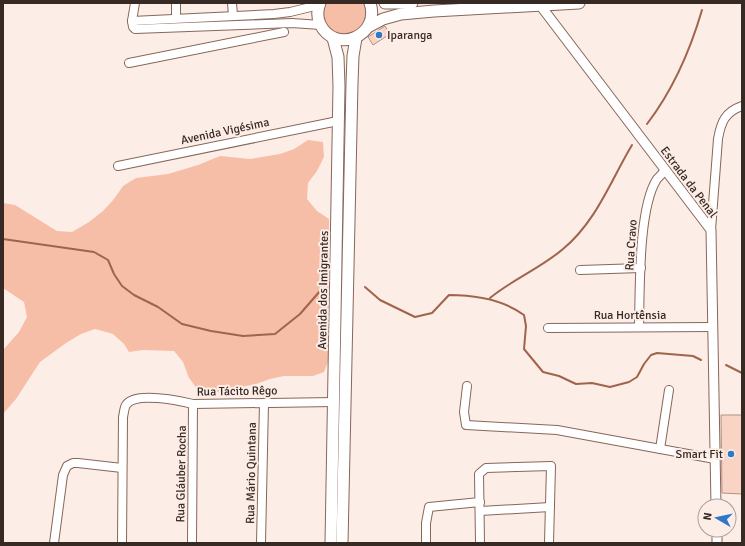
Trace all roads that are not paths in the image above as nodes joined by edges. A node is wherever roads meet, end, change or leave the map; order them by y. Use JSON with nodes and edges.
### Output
{"nodes":[{"id":1,"x":135,"y":3,"type":"edge"},
{"id":2,"x":176,"y":3,"type":"edge"},
{"id":3,"x":232,"y":3,"type":"edge"},
{"id":4,"x":370,"y":3,"type":"edge"},
{"id":5,"x":385,"y":3,"type":"edge"},
{"id":6,"x":410,"y":3,"type":"edge"},
{"id":7,"x":579,"y":3,"type":"edge"},
{"id":8,"x":320,"y":4,"type":"edge"},
{"id":9,"x":540,"y":5,"type":"junction"},
{"id":10,"x":233,"y":15,"type":"junction"},
{"id":11,"x":176,"y":18,"type":"junction"},
{"id":12,"x":186,"y":18,"type":"junction"},
{"id":13,"x":132,"y":20,"type":"junction"},
{"id":14,"x":246,"y":24,"type":"junction"},
{"id":15,"x":321,"y":25,"type":"junction"},
{"id":16,"x":187,"y":27,"type":"junction"},
{"id":17,"x":368,"y":28,"type":"junction"},
{"id":18,"x":284,"y":32,"type":"dead end"},
{"id":19,"x":334,"y":38,"type":"junction"},
{"id":20,"x":356,"y":38,"type":"junction"},
{"id":21,"x":248,"y":39,"type":"junction"},
{"id":22,"x":129,"y":63,"type":"dead end"},
{"id":23,"x":742,"y":106,"type":"edge"},
{"id":24,"x":338,"y":121,"type":"junction"},
{"id":25,"x":118,"y":166,"type":"dead end"},
{"id":26,"x":665,"y":170,"type":"junction"},
{"id":27,"x":711,"y":230,"type":"junction"},
{"id":28,"x":641,"y":268,"type":"junction"},
{"id":29,"x":580,"y":270,"type":"dead end"},
{"id":30,"x":639,"y":327,"type":"junction"},
{"id":31,"x":713,"y":327,"type":"junction"},
{"id":32,"x":548,"y":328,"type":"dead end"},
{"id":33,"x":467,"y":386,"type":"dead end"},
{"id":34,"x":670,"y":390,"type":"dead end"},
{"id":35,"x":334,"y":402,"type":"junction"},
{"id":36,"x":264,"y":403,"type":"junction"},
{"id":37,"x":193,"y":404,"type":"junction"},
{"id":38,"x":660,"y":449,"type":"junction"},
{"id":39,"x":716,"y":459,"type":"junction"},
{"id":40,"x":122,"y":468,"type":"junction"},
{"id":41,"x":716,"y":498,"type":"edge"},
{"id":42,"x":480,"y":506,"type":"junction"},
{"id":43,"x":550,"y":507,"type":"junction"},
{"id":44,"x":54,"y":543,"type":"edge"},
{"id":45,"x":122,"y":543,"type":"edge"},
{"id":46,"x":192,"y":543,"type":"edge"},
{"id":47,"x":261,"y":543,"type":"edge"},
{"id":48,"x":331,"y":543,"type":"edge"},
{"id":49,"x":342,"y":543,"type":"edge"},
{"id":50,"x":426,"y":543,"type":"edge"},
{"id":51,"x":480,"y":543,"type":"edge"},
{"id":52,"x":550,"y":543,"type":"edge"}],
"edges":[{"from":1,"to":13,"type":"street"},
{"from":2,"to":11,"type":"street"},
{"from":3,"to":10,"type":"street"},
{"from":4,"to":17,"type":"main road"},
{"from":5,"to":6,"type":"main road"},
{"from":7,"to":9,"type":"main road"},
{"from":8,"to":10,"type":"street"},
{"from":8,"to":15,"type":"main road"},
{"from":9,"to":17,"type":"main road"},
{"from":9,"to":26,"type":"street","name":"Estrada da Penal"},
{"from":10,"to":12,"type":"street"},
{"from":11,"to":12,"type":"street"},
{"from":11,"to":13,"type":"street"},
{"from":12,"to":16,"type":"street"},
{"from":13,"to":16,"type":"street"},
{"from":14,"to":15,"type":"street"},
{"from":14,"to":16,"type":"street"},
{"from":14,"to":21,"type":"street"},
{"from":15,"to":19,"type":"main road"},
{"from":17,"to":20,"type":"main road"},
{"from":18,"to":21,"type":"street"},
{"from":19,"to":20,"type":"main road"},
{"from":19,"to":24,"type":"main road","name":"Avenida dos Imigrantes"},
{"from":20,"to":49,"type":"main road","name":"Avenida dos Imigrantes"},
{"from":21,"to":22,"type":"street"},
{"from":23,"to":27,"type":"street"},
{"from":24,"to":25,"type":"street","name":"Avenida Vigésima"},
{"from":24,"to":35,"type":"main road","name":"Avenida dos Imigrantes"},
{"from":26,"to":27,"type":"street","name":"Estrada da Penal"},
{"from":26,"to":28,"type":"street","name":"Rua Cravo"},
{"from":27,"to":31,"type":"street","name":"Estrada da Penal"},
{"from":28,"to":29,"type":"street"},
{"from":28,"to":30,"type":"street","name":"Rua Cravo"},
{"from":30,"to":31,"type":"street","name":"Rua Hortênsia"},
{"from":30,"to":32,"type":"street","name":"Rua Hortênsia"},
{"from":31,"to":39,"type":"street","name":"Estrada da Penal"},
{"from":33,"to":38,"type":"street"},
{"from":34,"to":38,"type":"street"},
{"from":35,"to":36,"type":"street","name":"Rua Tácito Rêgo"},
{"from":35,"to":48,"type":"main road","name":"Avenida dos Imigrantes"},
{"from":36,"to":37,"type":"street","name":"Rua Tácito Rêgo"},
{"from":36,"to":47,"type":"street","name":"Rua Mário Quintana"},
{"from":37,"to":40,"type":"street","name":"Rua Tácito Rêgo"},
{"from":37,"to":46,"type":"street","name":"Rua Gláuber Rocha"},
{"from":38,"to":39,"type":"street"},
{"from":39,"to":41,"type":"street","name":"Estrada da Penal"},
{"from":40,"to":44,"type":"street"},
{"from":40,"to":45,"type":"street"},
{"from":42,"to":43,"type":"street"},
{"from":42,"to":43,"type":"street"},
{"from":42,"to":50,"type":"street"},
{"from":42,"to":51,"type":"street"},
{"from":43,"to":52,"type":"street"}]}
